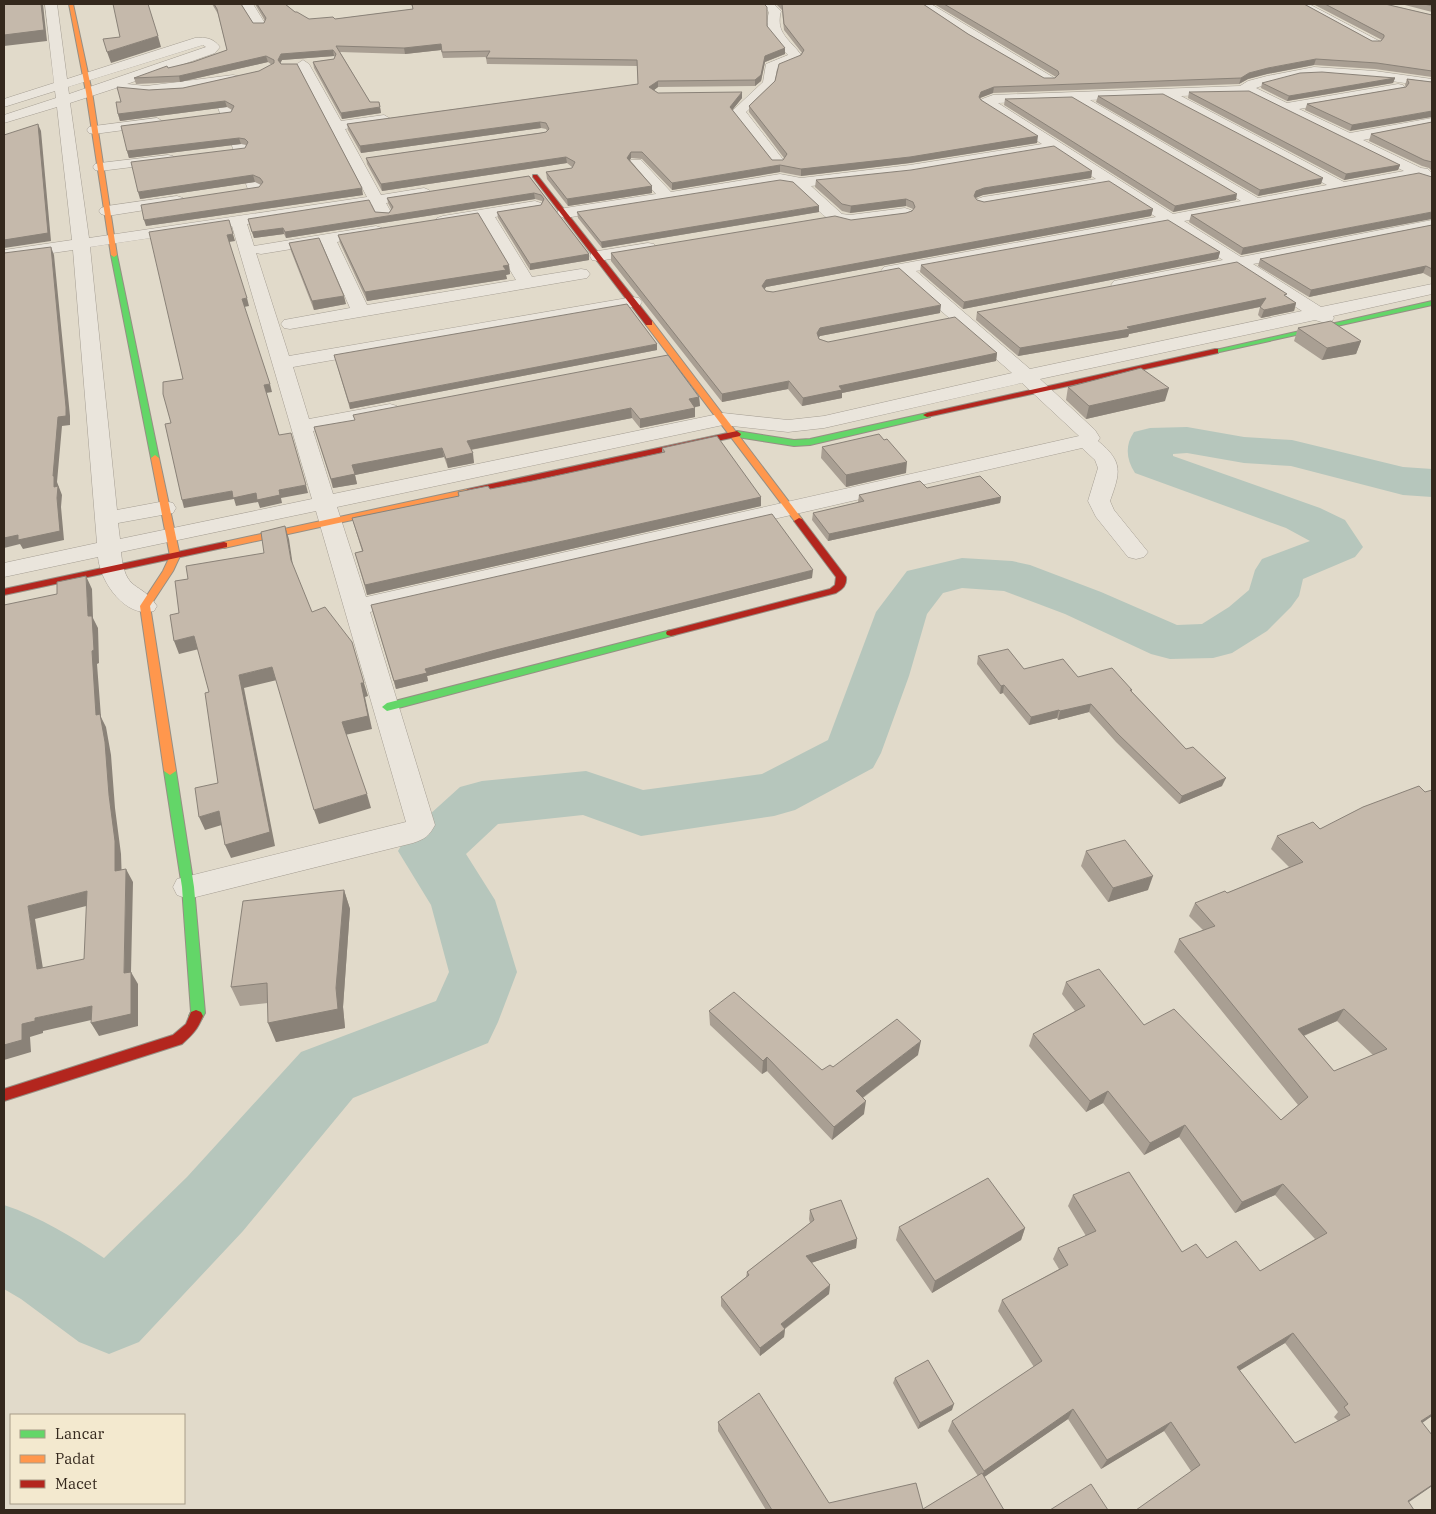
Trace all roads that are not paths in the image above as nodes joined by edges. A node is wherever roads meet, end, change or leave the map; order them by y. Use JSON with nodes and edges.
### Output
{"nodes":[{"id":1,"x":51,"y":4,"type":"edge"},
{"id":2,"x":71,"y":4,"type":"edge"},
{"id":3,"x":247,"y":4,"type":"edge"},
{"id":4,"x":768,"y":4,"type":"edge"},
{"id":5,"x":923,"y":4,"type":"edge"},
{"id":6,"x":1301,"y":4,"type":"edge"},
{"id":7,"x":260,"y":25,"type":"edge"},
{"id":8,"x":1375,"y":42,"type":"edge"},
{"id":9,"x":321,"y":62,"type":"edge"},
{"id":10,"x":102,"y":72,"type":"junction"},
{"id":11,"x":86,"y":78,"type":"junction"},
{"id":12,"x":245,"y":78,"type":"edge"},
{"id":13,"x":1049,"y":79,"type":"edge"},
{"id":14,"x":216,"y":83,"type":"junction"},
{"id":15,"x":1432,"y":83,"type":"edge"},
{"id":16,"x":116,"y":84,"type":"junction"},
{"id":17,"x":1243,"y":90,"type":"junction"},
{"id":18,"x":89,"y":92,"type":"junction"},
{"id":19,"x":741,"y":92,"type":"edge"},
{"id":20,"x":760,"y":92,"type":"junction"},
{"id":21,"x":62,"y":93,"type":"junction"},
{"id":22,"x":1166,"y":94,"type":"junction"},
{"id":23,"x":1074,"y":96,"type":"junction"},
{"id":24,"x":1432,"y":97,"type":"edge"},
{"id":25,"x":4,"y":103,"type":"edge"},
{"id":26,"x":1286,"y":107,"type":"junction"},
{"id":27,"x":396,"y":118,"type":"edge"},
{"id":28,"x":4,"y":119,"type":"edge"},
{"id":29,"x":170,"y":120,"type":"edge"},
{"id":30,"x":1432,"y":122,"type":"edge"},
{"id":31,"x":337,"y":126,"type":"junction"},
{"id":32,"x":94,"y":130,"type":"junction"},
{"id":33,"x":1348,"y":138,"type":"junction"},
{"id":34,"x":1054,"y":146,"type":"junction"},
{"id":35,"x":241,"y":150,"type":"junction"},
{"id":36,"x":222,"y":152,"type":"edge"},
{"id":37,"x":184,"y":157,"type":"edge"},
{"id":38,"x":375,"y":158,"type":"edge"},
{"id":39,"x":356,"y":160,"type":"junction"},
{"id":40,"x":778,"y":162,"type":"edge"},
{"id":41,"x":636,"y":163,"type":"edge"},
{"id":42,"x":100,"y":168,"type":"junction"},
{"id":43,"x":554,"y":172,"type":"edge"},
{"id":44,"x":1428,"y":174,"type":"edge"},
{"id":45,"x":535,"y":176,"type":"junction"},
{"id":46,"x":516,"y":178,"type":"edge"},
{"id":47,"x":1109,"y":181,"type":"junction"},
{"id":48,"x":799,"y":183,"type":"junction"},
{"id":49,"x":1342,"y":187,"type":"junction"},
{"id":50,"x":441,"y":190,"type":"edge"},
{"id":51,"x":237,"y":192,"type":"edge"},
{"id":52,"x":667,"y":197,"type":"junction"},
{"id":53,"x":190,"y":199,"type":"edge"},
{"id":54,"x":375,"y":200,"type":"junction"},
{"id":55,"x":983,"y":202,"type":"edge"},
{"id":56,"x":1256,"y":203,"type":"junction"},
{"id":57,"x":535,"y":206,"type":"edge"},
{"id":58,"x":107,"y":211,"type":"junction"},
{"id":59,"x":905,"y":212,"type":"edge"},
{"id":60,"x":565,"y":213,"type":"junction"},
{"id":61,"x":485,"y":214,"type":"junction"},
{"id":62,"x":835,"y":216,"type":"junction"},
{"id":63,"x":816,"y":219,"type":"edge"},
{"id":64,"x":1169,"y":219,"type":"junction"},
{"id":65,"x":238,"y":220,"type":"junction"},
{"id":66,"x":430,"y":223,"type":"edge"},
{"id":67,"x":1432,"y":225,"type":"edge"},
{"id":68,"x":328,"y":238,"type":"junction"},
{"id":69,"x":111,"y":239,"type":"junction"},
{"id":70,"x":81,"y":243,"type":"junction"},
{"id":71,"x":664,"y":245,"type":"edge"},
{"id":72,"x":261,"y":249,"type":"dead end"},
{"id":73,"x":4,"y":255,"type":"edge"},
{"id":74,"x":598,"y":256,"type":"junction"},
{"id":75,"x":1236,"y":262,"type":"junction"},
{"id":76,"x":902,"y":268,"type":"junction"},
{"id":77,"x":581,"y":274,"type":"dead end"},
{"id":78,"x":871,"y":274,"type":"edge"},
{"id":79,"x":527,"y":284,"type":"junction"},
{"id":80,"x":1102,"y":288,"type":"edge"},
{"id":81,"x":1432,"y":289,"type":"edge"},
{"id":82,"x":633,"y":302,"type":"junction"},
{"id":83,"x":1432,"y":303,"type":"edge"},
{"id":84,"x":361,"y":312,"type":"junction"},
{"id":85,"x":1317,"y":314,"type":"junction"},
{"id":86,"x":290,"y":324,"type":"dead end"},
{"id":87,"x":1335,"y":324,"type":"junction"},
{"id":88,"x":674,"y":355,"type":"junction"},
{"id":89,"x":654,"y":358,"type":"edge"},
{"id":90,"x":282,"y":363,"type":"junction"},
{"id":91,"x":1033,"y":383,"type":"junction"},
{"id":92,"x":409,"y":406,"type":"edge"},
{"id":93,"x":302,"y":427,"type":"junction"},
{"id":94,"x":729,"y":427,"type":"junction"},
{"id":95,"x":1086,"y":441,"type":"junction"},
{"id":96,"x":790,"y":507,"type":"junction"},
{"id":97,"x":165,"y":508,"type":"junction"},
{"id":98,"x":328,"y":513,"type":"junction"},
{"id":99,"x":106,"y":519,"type":"junction"},
{"id":100,"x":173,"y":546,"type":"junction"},
{"id":101,"x":1136,"y":552,"type":"dead end"},
{"id":102,"x":110,"y":559,"type":"junction"},
{"id":103,"x":4,"y":570,"type":"edge"},
{"id":104,"x":4,"y":592,"type":"edge"},
{"id":105,"x":145,"y":606,"type":"junction"},
{"id":106,"x":357,"y":607,"type":"junction"},
{"id":107,"x":387,"y":707,"type":"junction"},
{"id":108,"x":188,"y":887,"type":"junction"},
{"id":109,"x":4,"y":1096,"type":"edge"}],
"edges":[{"from":1,"to":21,"type":"street"},
{"from":2,"to":11,"type":"street"},
{"from":3,"to":7,"type":"street"},
{"from":4,"to":20,"type":"street"},
{"from":5,"to":13,"type":"street"},
{"from":6,"to":8,"type":"street"},
{"from":9,"to":31,"type":"street"},
{"from":10,"to":11,"type":"street"},
{"from":10,"to":16,"type":"street"},
{"from":10,"to":16,"type":"street"},
{"from":11,"to":18,"type":"street"},
{"from":11,"to":21,"type":"street"},
{"from":12,"to":14,"type":"street"},
{"from":14,"to":16,"type":"street"},
{"from":14,"to":35,"type":"street"},
{"from":15,"to":17,"type":"street"},
{"from":16,"to":18,"type":"street"},
{"from":17,"to":22,"type":"street"},
{"from":17,"to":26,"type":"street"},
{"from":18,"to":21,"type":"street"},
{"from":18,"to":32,"type":"street"},
{"from":19,"to":20,"type":"street"},
{"from":20,"to":40,"type":"street"},
{"from":21,"to":25,"type":"street"},
{"from":21,"to":28,"type":"street"},
{"from":21,"to":70,"type":"street"},
{"from":22,"to":23,"type":"street"},
{"from":22,"to":49,"type":"street"},
{"from":23,"to":34,"type":"street"},
{"from":23,"to":56,"type":"street"},
{"from":24,"to":26,"type":"street"},
{"from":26,"to":33,"type":"street"},
{"from":27,"to":31,"type":"street"},
{"from":29,"to":32,"type":"street"},
{"from":30,"to":33,"type":"street"},
{"from":31,"to":39,"type":"street"},
{"from":32,"to":42,"type":"street"},
{"from":33,"to":44,"type":"street"},
{"from":34,"to":47,"type":"street"},
{"from":34,"to":48,"type":"street"},
{"from":35,"to":36,"type":"street"},
{"from":35,"to":51,"type":"street"},
{"from":37,"to":42,"type":"street"},
{"from":38,"to":39,"type":"street"},
{"from":39,"to":54,"type":"street"},
{"from":41,"to":52,"type":"street"},
{"from":42,"to":58,"type":"street"},
{"from":43,"to":45,"type":"street"},
{"from":44,"to":49,"type":"street"},
{"from":45,"to":46,"type":"street"},
{"from":45,"to":60,"type":"street"},
{"from":47,"to":55,"type":"street"},
{"from":47,"to":64,"type":"street"},
{"from":48,"to":52,"type":"street"},
{"from":48,"to":62,"type":"street"},
{"from":49,"to":56,"type":"street"},
{"from":50,"to":54,"type":"street"},
{"from":52,"to":60,"type":"street"},
{"from":53,"to":58,"type":"street"},
{"from":54,"to":65,"type":"street"},
{"from":54,"to":68,"type":"street"},
{"from":56,"to":64,"type":"street"},
{"from":57,"to":61,"type":"street"},
{"from":58,"to":69,"type":"street"},
{"from":59,"to":62,"type":"street"},
{"from":60,"to":74,"type":"street"},
{"from":61,"to":66,"type":"street"},
{"from":61,"to":79,"type":"street"},
{"from":62,"to":63,"type":"street"},
{"from":64,"to":75,"type":"street"},
{"from":64,"to":76,"type":"street"},
{"from":65,"to":69,"type":"street"},
{"from":65,"to":90,"type":"street"},
{"from":67,"to":75,"type":"street"},
{"from":68,"to":72,"type":"street"},
{"from":68,"to":84,"type":"street"},
{"from":69,"to":70,"type":"street"},
{"from":69,"to":97,"type":"street"},
{"from":70,"to":73,"type":"street"},
{"from":70,"to":99,"type":"street"},
{"from":71,"to":74,"type":"street"},
{"from":74,"to":82,"type":"street"},
{"from":75,"to":80,"type":"street"},
{"from":75,"to":85,"type":"street"},
{"from":76,"to":78,"type":"street"},
{"from":76,"to":91,"type":"street"},
{"from":77,"to":79,"type":"street"},
{"from":79,"to":84,"type":"street"},
{"from":81,"to":85,"type":"street"},
{"from":82,"to":88,"type":"street"},
{"from":82,"to":90,"type":"street"},
{"from":83,"to":87,"type":"street"},
{"from":84,"to":86,"type":"street"},
{"from":85,"to":87,"type":"street"},
{"from":85,"to":91,"type":"street"},
{"from":87,"to":91,"type":"street"},
{"from":88,"to":89,"type":"street"},
{"from":88,"to":94,"type":"street"},
{"from":90,"to":93,"type":"street"},
{"from":91,"to":94,"type":"street"},
{"from":91,"to":95,"type":"street"},
{"from":92,"to":93,"type":"street"},
{"from":93,"to":98,"type":"street"},
{"from":94,"to":96,"type":"street"},
{"from":94,"to":98,"type":"street"},
{"from":95,"to":96,"type":"street"},
{"from":95,"to":101,"type":"street"},
{"from":96,"to":106,"type":"street"},
{"from":96,"to":107,"type":"street"},
{"from":97,"to":99,"type":"street"},
{"from":97,"to":100,"type":"street"},
{"from":98,"to":100,"type":"street"},
{"from":98,"to":106,"type":"street"},
{"from":99,"to":102,"type":"street"},
{"from":100,"to":102,"type":"street"},
{"from":100,"to":105,"type":"street"},
{"from":102,"to":103,"type":"street"},
{"from":102,"to":104,"type":"street"},
{"from":102,"to":105,"type":"street"},
{"from":105,"to":108,"type":"street"},
{"from":106,"to":107,"type":"street"},
{"from":107,"to":108,"type":"street"},
{"from":108,"to":109,"type":"street"}]}
